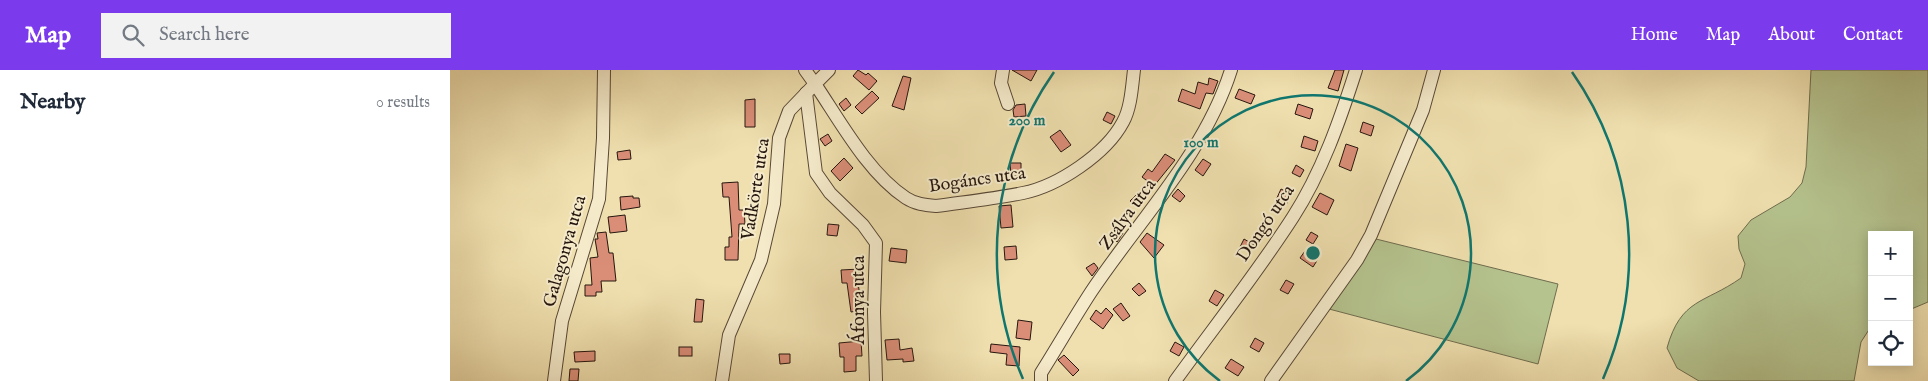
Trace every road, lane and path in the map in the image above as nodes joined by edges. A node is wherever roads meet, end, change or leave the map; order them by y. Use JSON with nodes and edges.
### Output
{"nodes":[{"id":1,"x":604,"y":70,"type":"edge"},
{"id":2,"x":805,"y":70,"type":"edge"},
{"id":3,"x":829,"y":70,"type":"edge"},
{"id":4,"x":1003,"y":70,"type":"edge"},
{"id":5,"x":1134,"y":70,"type":"edge"},
{"id":6,"x":1231,"y":70,"type":"edge"},
{"id":7,"x":1356,"y":70,"type":"edge"},
{"id":8,"x":1434,"y":70,"type":"edge"},
{"id":9,"x":815,"y":84,"type":"junction"},
{"id":10,"x":806,"y":93,"type":"junction"},
{"id":11,"x":1008,"y":104,"type":"dead end"},
{"id":12,"x":1041,"y":377,"type":"edge"},
{"id":13,"x":554,"y":381,"type":"edge"},
{"id":14,"x":722,"y":381,"type":"edge"},
{"id":15,"x":876,"y":381,"type":"edge"},
{"id":16,"x":1175,"y":381,"type":"edge"},
{"id":17,"x":1270,"y":381,"type":"edge"}],
"edges":[{"from":1,"to":13,"type":"street","name":"Galagonya utca"},
{"from":2,"to":9,"type":"street"},
{"from":3,"to":9,"type":"street","name":"Vadkörte utca"},
{"from":4,"to":11,"type":"street"},
{"from":5,"to":9,"type":"street","name":"Bogáncs utca"},
{"from":6,"to":12,"type":"street","name":"Zsálya utca"},
{"from":7,"to":16,"type":"street","name":"Dongó utca"},
{"from":8,"to":17,"type":"street"},
{"from":9,"to":10,"type":"street","name":"Vadkörte utca"},
{"from":10,"to":14,"type":"street","name":"Vadkörte utca"},
{"from":10,"to":15,"type":"street","name":"Áfonya utca"}]}
